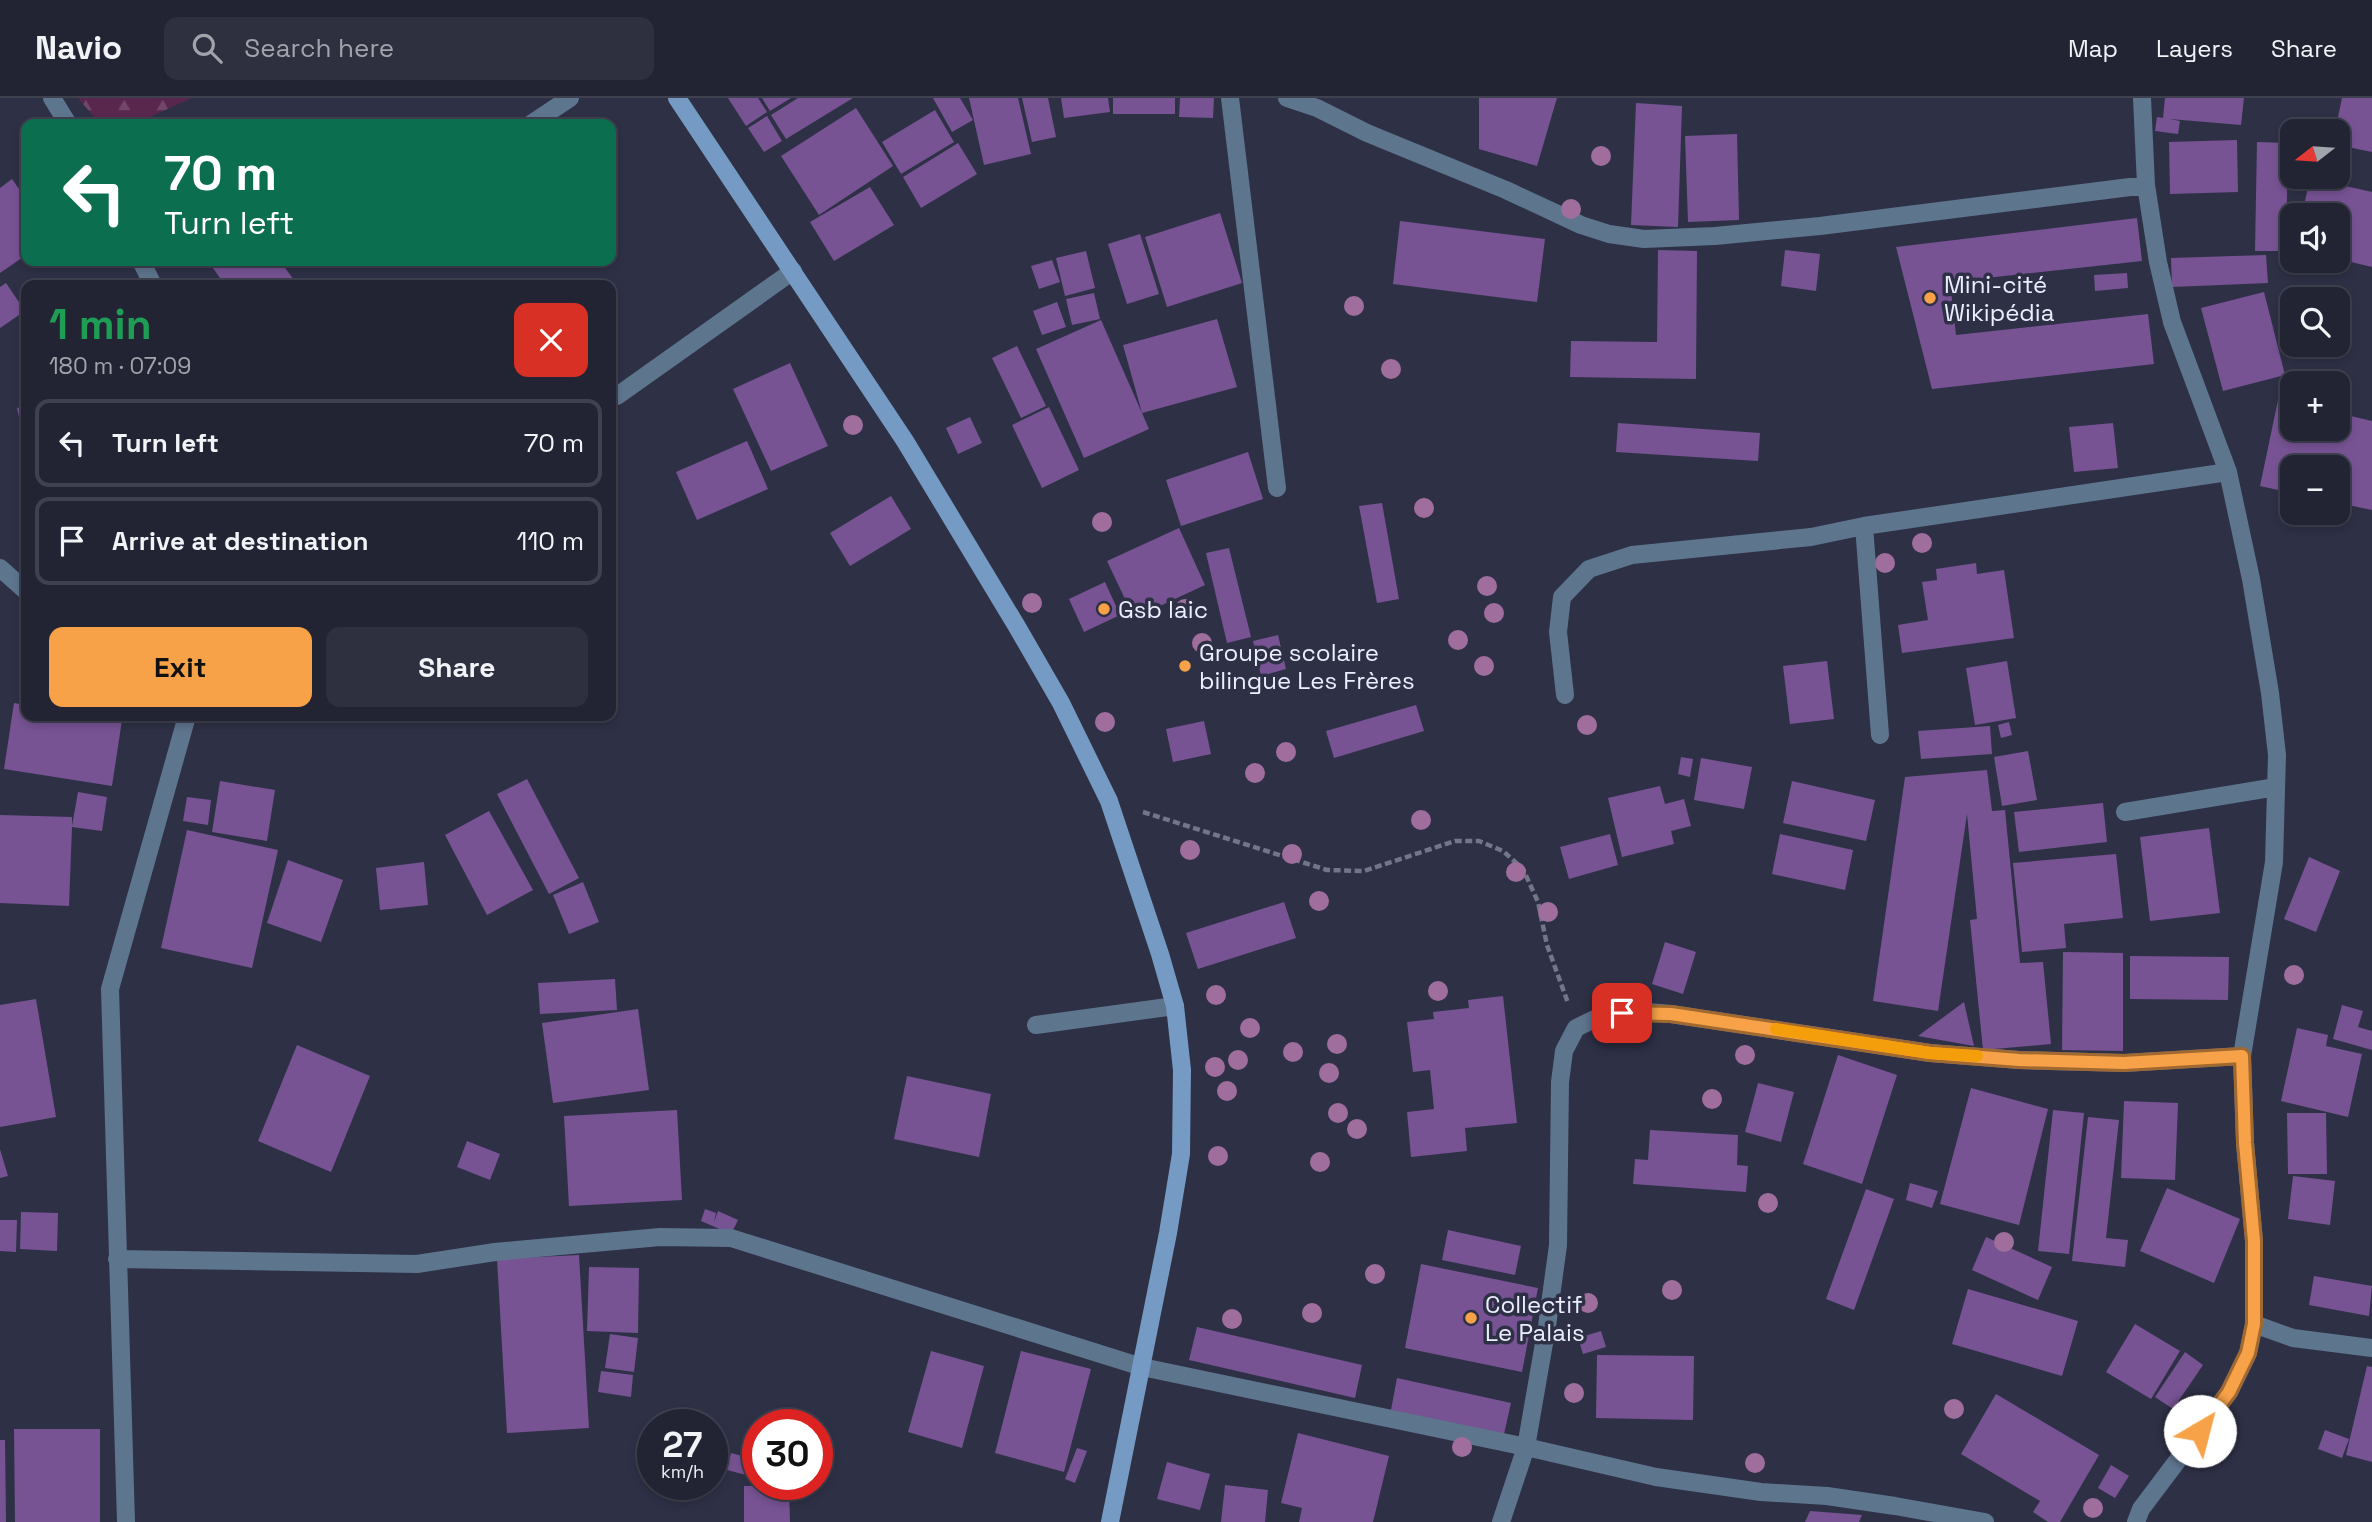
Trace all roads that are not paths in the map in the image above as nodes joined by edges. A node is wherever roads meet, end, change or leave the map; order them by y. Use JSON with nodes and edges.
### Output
{"nodes":[{"id":1,"x":52,"y":98,"type":"edge"},
{"id":2,"x":570,"y":98,"type":"edge"},
{"id":3,"x":677,"y":98,"type":"edge"},
{"id":4,"x":1230,"y":98,"type":"edge"},
{"id":5,"x":1287,"y":98,"type":"edge"},
{"id":6,"x":2142,"y":98,"type":"edge"},
{"id":7,"x":65,"y":119,"type":"edge"},
{"id":8,"x":538,"y":119,"type":"edge"},
{"id":9,"x":2146,"y":185,"type":"junction"},
{"id":10,"x":793,"y":271,"type":"junction"},
{"id":11,"x":617,"y":396,"type":"dead end"},
{"id":12,"x":2228,"y":472,"type":"junction"},
{"id":13,"x":1277,"y":488,"type":"dead end"},
{"id":14,"x":1864,"y":526,"type":"junction"},
{"id":15,"x":0,"y":568,"type":"edge"},
{"id":16,"x":21,"y":587,"type":"edge"},
{"id":17,"x":1565,"y":695,"type":"dead end"},
{"id":18,"x":186,"y":721,"type":"edge"},
{"id":19,"x":1880,"y":735,"type":"dead end"},
{"id":20,"x":2276,"y":787,"type":"junction"},
{"id":21,"x":2124,"y":811,"type":"dead end"},
{"id":22,"x":1175,"y":1006,"type":"junction"},
{"id":23,"x":1036,"y":1025,"type":"dead end"},
{"id":24,"x":2242,"y":1056,"type":"junction"},
{"id":25,"x":117,"y":1259,"type":"junction"},
{"id":26,"x":2254,"y":1324,"type":"junction"},
{"id":27,"x":2372,"y":1348,"type":"edge"},
{"id":28,"x":1142,"y":1367,"type":"junction"},
{"id":29,"x":1526,"y":1447,"type":"junction"},
{"id":30,"x":126,"y":1522,"type":"edge"},
{"id":31,"x":1110,"y":1522,"type":"edge"},
{"id":32,"x":1501,"y":1522,"type":"edge"},
{"id":33,"x":1985,"y":1522,"type":"edge"},
{"id":34,"x":2136,"y":1522,"type":"edge"}],
"edges":[{"from":1,"to":7,"type":"street"},
{"from":2,"to":8,"type":"street"},
{"from":3,"to":10,"type":"street"},
{"from":4,"to":13,"type":"street"},
{"from":5,"to":9,"type":"street"},
{"from":6,"to":9,"type":"street"},
{"from":9,"to":12,"type":"street"},
{"from":10,"to":11,"type":"street"},
{"from":10,"to":22,"type":"street"},
{"from":12,"to":14,"type":"street"},
{"from":12,"to":20,"type":"street"},
{"from":14,"to":17,"type":"street"},
{"from":14,"to":19,"type":"street"},
{"from":15,"to":16,"type":"street"},
{"from":18,"to":25,"type":"street"},
{"from":20,"to":21,"type":"street"},
{"from":20,"to":24,"type":"street"},
{"from":22,"to":23,"type":"street"},
{"from":22,"to":28,"type":"street"},
{"from":24,"to":26,"type":"street"},
{"from":24,"to":29,"type":"street"},
{"from":25,"to":28,"type":"street"},
{"from":25,"to":30,"type":"street"},
{"from":26,"to":27,"type":"street"},
{"from":26,"to":34,"type":"street"},
{"from":28,"to":29,"type":"street"},
{"from":28,"to":31,"type":"street"},
{"from":29,"to":32,"type":"street"},
{"from":29,"to":33,"type":"street"}]}
